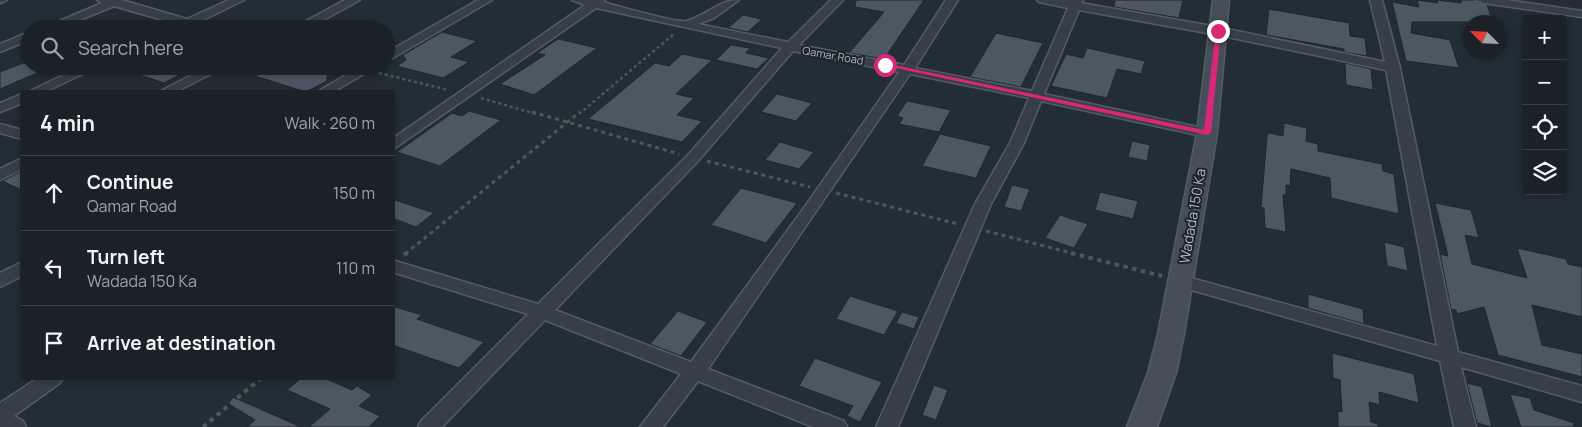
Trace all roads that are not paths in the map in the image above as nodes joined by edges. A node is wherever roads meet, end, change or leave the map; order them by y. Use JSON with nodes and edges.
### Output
{"nodes":[{"id":1,"x":238,"y":0,"type":"edge"},
{"id":2,"x":354,"y":0,"type":"edge"},
{"id":3,"x":486,"y":0,"type":"edge"},
{"id":4,"x":578,"y":0,"type":"edge"},
{"id":5,"x":733,"y":0,"type":"edge"},
{"id":6,"x":837,"y":0,"type":"edge"},
{"id":7,"x":952,"y":0,"type":"edge"},
{"id":8,"x":1043,"y":0,"type":"edge"},
{"id":9,"x":1221,"y":0,"type":"edge"},
{"id":10,"x":1376,"y":0,"type":"edge"},
{"id":11,"x":112,"y":1,"type":"edge"},
{"id":12,"x":1489,"y":1,"type":"edge"},
{"id":13,"x":596,"y":2,"type":"edge"},
{"id":14,"x":1076,"y":2,"type":"edge"},
{"id":15,"x":1582,"y":14,"type":"edge"},
{"id":16,"x":68,"y":20,"type":"edge"},
{"id":17,"x":178,"y":20,"type":"edge"},
{"id":18,"x":195,"y":20,"type":"edge"},
{"id":19,"x":314,"y":20,"type":"edge"},
{"id":20,"x":684,"y":25,"type":"junction"},
{"id":21,"x":1218,"y":31,"type":"junction"},
{"id":22,"x":20,"y":40,"type":"edge"},
{"id":23,"x":790,"y":47,"type":"junction"},
{"id":24,"x":0,"y":48,"type":"edge"},
{"id":25,"x":395,"y":53,"type":"edge"},
{"id":26,"x":1394,"y":68,"type":"junction"},
{"id":27,"x":908,"y":70,"type":"junction"},
{"id":28,"x":73,"y":75,"type":"edge"},
{"id":29,"x":201,"y":75,"type":"edge"},
{"id":30,"x":355,"y":75,"type":"edge"},
{"id":31,"x":39,"y":90,"type":"edge"},
{"id":32,"x":170,"y":90,"type":"edge"},
{"id":33,"x":328,"y":90,"type":"edge"},
{"id":34,"x":1036,"y":96,"type":"junction"},
{"id":35,"x":20,"y":99,"type":"edge"},
{"id":36,"x":0,"y":108,"type":"edge"},
{"id":37,"x":0,"y":128,"type":"edge"},
{"id":38,"x":1207,"y":133,"type":"junction"},
{"id":39,"x":20,"y":134,"type":"edge"},
{"id":40,"x":395,"y":144,"type":"edge"},
{"id":41,"x":20,"y":164,"type":"edge"},
{"id":42,"x":0,"y":175,"type":"edge"},
{"id":43,"x":396,"y":262,"type":"edge"},
{"id":44,"x":20,"y":269,"type":"edge"},
{"id":45,"x":0,"y":281,"type":"edge"},
{"id":46,"x":1180,"y":281,"type":"junction"},
{"id":47,"x":542,"y":312,"type":"junction"},
{"id":48,"x":1447,"y":356,"type":"junction"},
{"id":49,"x":693,"y":372,"type":"junction"},
{"id":50,"x":50,"y":380,"type":"edge"},
{"id":51,"x":1582,"y":394,"type":"edge"},
{"id":52,"x":0,"y":414,"type":"edge"},
{"id":53,"x":0,"y":418,"type":"edge"},
{"id":54,"x":15,"y":427,"type":"edge"},
{"id":55,"x":429,"y":427,"type":"edge"},
{"id":56,"x":651,"y":427,"type":"edge"},
{"id":57,"x":836,"y":427,"type":"edge"},
{"id":58,"x":887,"y":427,"type":"edge"},
{"id":59,"x":1142,"y":427,"type":"edge"},
{"id":60,"x":1465,"y":427,"type":"edge"}],
"edges":[{"from":1,"to":18,"type":"street"},
{"from":2,"to":19,"type":"street"},
{"from":3,"to":25,"type":"street"},
{"from":4,"to":13,"type":"street","name":"Qamar Road"},
{"from":5,"to":20,"type":"street"},
{"from":6,"to":23,"type":"street"},
{"from":7,"to":27,"type":"street"},
{"from":8,"to":14,"type":"street"},
{"from":9,"to":21,"type":"street","name":"Wadada 150 Ka"},
{"from":10,"to":26,"type":"street"},
{"from":11,"to":16,"type":"street"},
{"from":11,"to":17,"type":"street"},
{"from":12,"to":15,"type":"street"},
{"from":13,"to":20,"type":"street","name":"Qamar Road"},
{"from":13,"to":40,"type":"street"},
{"from":14,"to":21,"type":"street"},
{"from":14,"to":34,"type":"street"},
{"from":20,"to":23,"type":"street","name":"Qamar Road"},
{"from":21,"to":26,"type":"street"},
{"from":21,"to":38,"type":"street","name":"Wadada 150 Ka"},
{"from":22,"to":24,"type":"street"},
{"from":23,"to":27,"type":"street","name":"Qamar Road"},
{"from":23,"to":47,"type":"street"},
{"from":26,"to":48,"type":"street"},
{"from":27,"to":34,"type":"street","name":"Qamar Road"},
{"from":27,"to":49,"type":"street"},
{"from":28,"to":31,"type":"street"},
{"from":29,"to":32,"type":"street"},
{"from":30,"to":33,"type":"street"},
{"from":34,"to":38,"type":"street","name":"Qamar Road"},
{"from":34,"to":58,"type":"street"},
{"from":35,"to":36,"type":"street"},
{"from":37,"to":39,"type":"street"},
{"from":38,"to":46,"type":"street","name":"Wadada 150 Ka"},
{"from":41,"to":42,"type":"street"},
{"from":43,"to":47,"type":"street"},
{"from":44,"to":45,"type":"street"},
{"from":46,"to":48,"type":"street"},
{"from":46,"to":59,"type":"street","name":"Wadada 150 Ka"},
{"from":47,"to":49,"type":"street"},
{"from":47,"to":55,"type":"street"},
{"from":48,"to":51,"type":"street"},
{"from":48,"to":60,"type":"street"},
{"from":49,"to":56,"type":"street"},
{"from":49,"to":57,"type":"street"},
{"from":50,"to":52,"type":"street"},
{"from":53,"to":54,"type":"street"}]}
